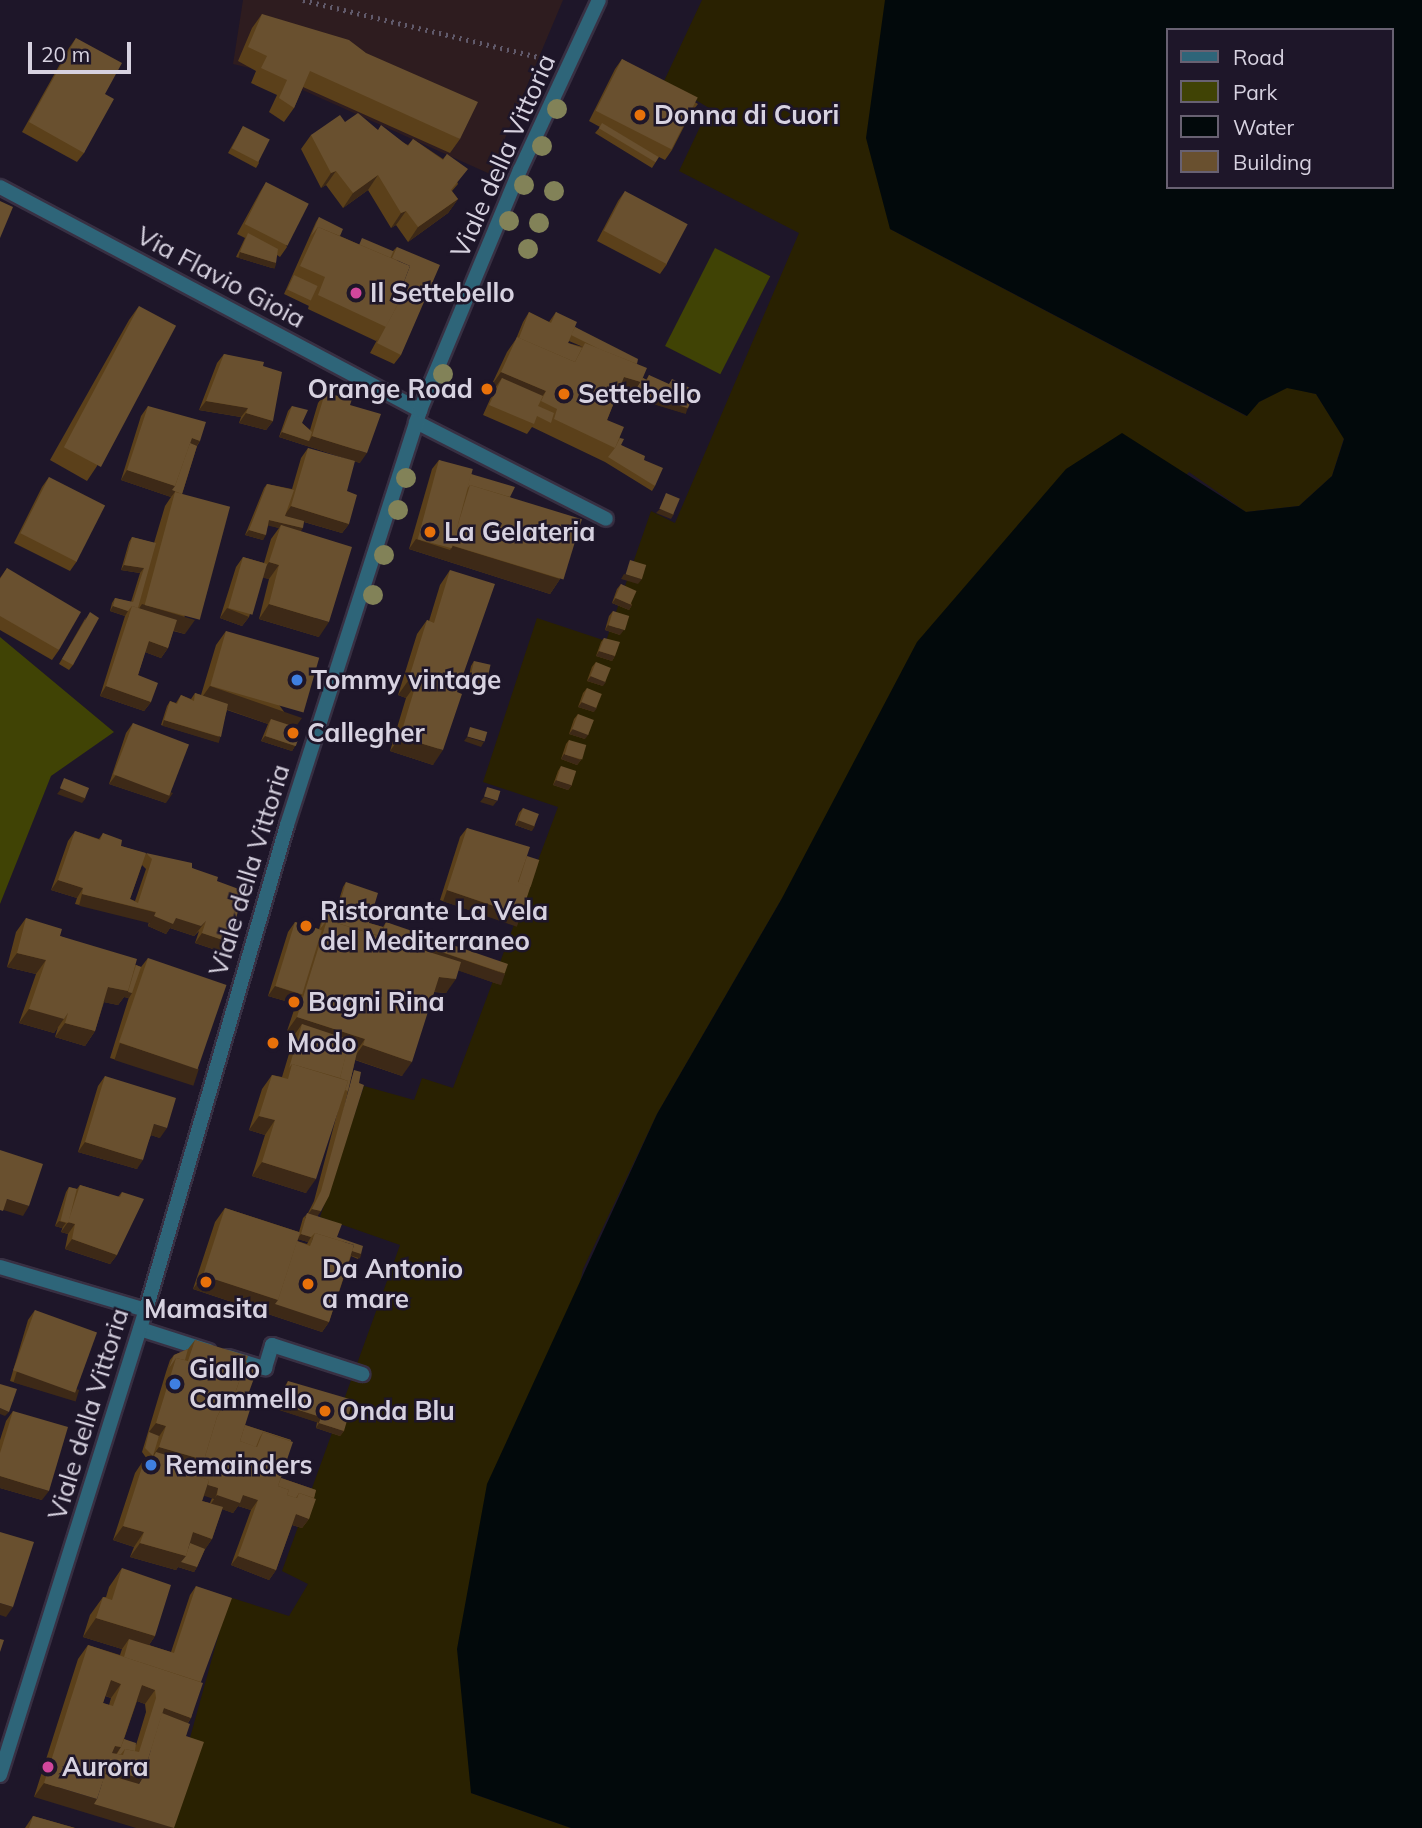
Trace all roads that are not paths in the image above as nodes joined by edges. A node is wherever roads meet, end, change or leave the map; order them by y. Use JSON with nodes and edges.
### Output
{"nodes":[{"id":1,"x":599,"y":0,"type":"edge"},
{"id":2,"x":0,"y":187,"type":"edge"},
{"id":3,"x":418,"y":416,"type":"junction"},
{"id":4,"x":606,"y":519,"type":"dead end"},
{"id":5,"x":0,"y":1267,"type":"edge"},
{"id":6,"x":146,"y":1310,"type":"junction"},
{"id":7,"x":140,"y":1329,"type":"junction"},
{"id":8,"x":362,"y":1374,"type":"dead end"},
{"id":9,"x":0,"y":1775,"type":"edge"}],
"edges":[{"from":1,"to":3,"type":"street","name":"Viale della Vittoria"},
{"from":2,"to":3,"type":"street","name":"Via Flavio Gioia"},
{"from":3,"to":4,"type":"street","name":"Via Flavio Gioia"},
{"from":3,"to":6,"type":"street","name":"Viale della Vittoria"},
{"from":5,"to":6,"type":"street"},
{"from":6,"to":7,"type":"street","name":"Viale della Vittoria"},
{"from":7,"to":8,"type":"street"},
{"from":7,"to":9,"type":"street","name":"Viale della Vittoria"}]}
